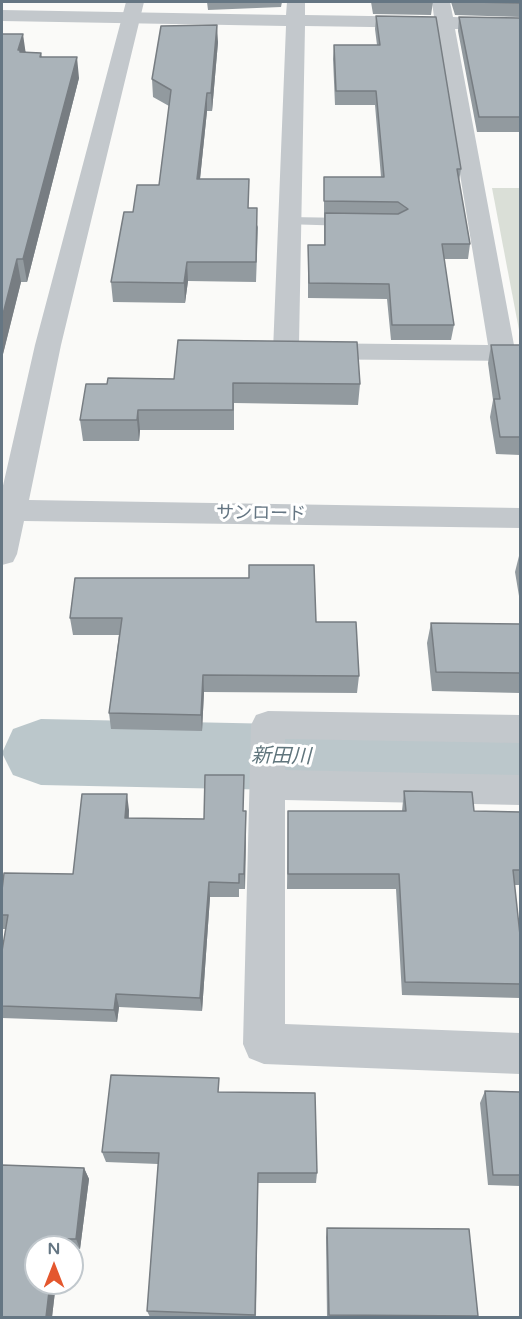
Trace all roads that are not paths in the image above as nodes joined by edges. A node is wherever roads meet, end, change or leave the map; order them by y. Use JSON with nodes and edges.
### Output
{"nodes":[{"id":1,"x":133,"y":9,"type":"edge"},
{"id":2,"x":295,"y":10,"type":"edge"},
{"id":3,"x":442,"y":12,"type":"edge"},
{"id":4,"x":2,"y":16,"type":"edge"},
{"id":5,"x":520,"y":24,"type":"edge"},
{"id":6,"x":289,"y":220,"type":"junction"},
{"id":7,"x":361,"y":222,"type":"edge"},
{"id":8,"x":511,"y":353,"type":"edge"},
{"id":9,"x":7,"y":510,"type":"edge"},
{"id":10,"x":520,"y":518,"type":"edge"},
{"id":11,"x":2,"y":554,"type":"edge"},
{"id":12,"x":520,"y":729,"type":"edge"},
{"id":13,"x":269,"y":764,"type":"junction"},
{"id":14,"x":520,"y":790,"type":"edge"},
{"id":15,"x":520,"y":1054,"type":"edge"}],
"edges":[{"from":1,"to":2,"type":"street"},
{"from":1,"to":4,"type":"street"},
{"from":1,"to":9,"type":"street"},
{"from":2,"to":3,"type":"street"},
{"from":2,"to":6,"type":"street"},
{"from":3,"to":5,"type":"street"},
{"from":3,"to":8,"type":"street"},
{"from":6,"to":7,"type":"lane"},
{"from":6,"to":8,"type":"street"},
{"from":9,"to":10,"type":"street","name":"サンロード"},
{"from":9,"to":11,"type":"street"},
{"from":12,"to":13,"type":"street"},
{"from":13,"to":14,"type":"street"},
{"from":13,"to":15,"type":"street"}]}
